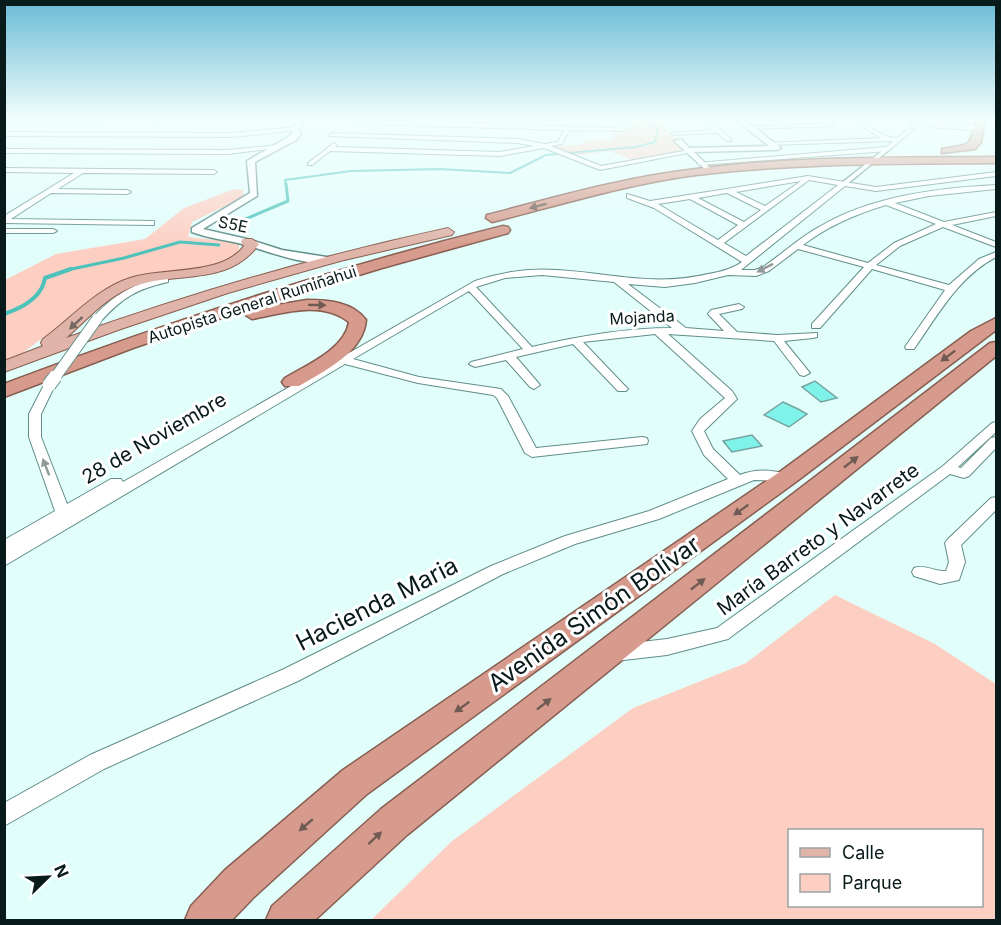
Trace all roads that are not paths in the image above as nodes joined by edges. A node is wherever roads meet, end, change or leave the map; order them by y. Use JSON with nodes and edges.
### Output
{"nodes":[{"id":1,"x":251,"y":162,"type":"edge"},
{"id":2,"x":585,"y":162,"type":"edge"},
{"id":3,"x":630,"y":162,"type":"edge"},
{"id":4,"x":696,"y":162,"type":"edge"},
{"id":5,"x":739,"y":162,"type":"edge"},
{"id":6,"x":763,"y":162,"type":"edge"},
{"id":7,"x":871,"y":162,"type":"edge"},
{"id":8,"x":933,"y":162,"type":"edge"},
{"id":9,"x":938,"y":162,"type":"edge"},
{"id":10,"x":926,"y":163,"type":"junction"},
{"id":11,"x":996,"y":167,"type":"edge"},
{"id":12,"x":79,"y":168,"type":"junction"},
{"id":13,"x":600,"y":168,"type":"junction"},
{"id":14,"x":700,"y":168,"type":"junction"},
{"id":15,"x":4,"y":170,"type":"edge"},
{"id":16,"x":589,"y":171,"type":"dead end"},
{"id":17,"x":214,"y":172,"type":"dead end"},
{"id":18,"x":996,"y":174,"type":"edge"},
{"id":19,"x":808,"y":178,"type":"junction"},
{"id":20,"x":845,"y":183,"type":"junction"},
{"id":21,"x":996,"y":187,"type":"edge"},
{"id":22,"x":727,"y":190,"type":"junction"},
{"id":23,"x":50,"y":191,"type":"junction"},
{"id":24,"x":127,"y":192,"type":"dead end"},
{"id":25,"x":584,"y":194,"type":"junction"},
{"id":26,"x":630,"y":196,"type":"junction"},
{"id":27,"x":690,"y":196,"type":"junction"},
{"id":28,"x":606,"y":202,"type":"junction"},
{"id":29,"x":650,"y":203,"type":"junction"},
{"id":30,"x":888,"y":203,"type":"junction"},
{"id":31,"x":765,"y":209,"type":"junction"},
{"id":32,"x":996,"y":214,"type":"edge"},
{"id":33,"x":555,"y":215,"type":"dead end"},
{"id":34,"x":5,"y":220,"type":"edge"},
{"id":35,"x":151,"y":223,"type":"dead end"},
{"id":36,"x":744,"y":225,"type":"junction"},
{"id":37,"x":945,"y":225,"type":"junction"},
{"id":38,"x":512,"y":227,"type":"dead end"},
{"id":39,"x":4,"y":231,"type":"edge"},
{"id":40,"x":98,"y":231,"type":"dead end"},
{"id":41,"x":448,"y":232,"type":"junction"},
{"id":42,"x":720,"y":242,"type":"junction"},
{"id":43,"x":253,"y":244,"type":"junction"},
{"id":44,"x":996,"y":245,"type":"edge"},
{"id":45,"x":796,"y":246,"type":"junction"},
{"id":46,"x":996,"y":254,"type":"edge"},
{"id":47,"x":375,"y":259,"type":"junction"},
{"id":48,"x":329,"y":260,"type":"junction"},
{"id":49,"x":746,"y":260,"type":"junction"},
{"id":50,"x":870,"y":265,"type":"junction"},
{"id":51,"x":726,"y":272,"type":"junction"},
{"id":52,"x":615,"y":279,"type":"junction"},
{"id":53,"x":165,"y":280,"type":"junction"},
{"id":54,"x":470,"y":286,"type":"junction"},
{"id":55,"x":952,"y":288,"type":"junction"},
{"id":56,"x":739,"y":307,"type":"dead end"},
{"id":57,"x":996,"y":323,"type":"edge"},
{"id":58,"x":96,"y":326,"type":"junction"},
{"id":59,"x":658,"y":331,"type":"junction"},
{"id":60,"x":683,"y":331,"type":"junction"},
{"id":61,"x":735,"y":336,"type":"junction"},
{"id":62,"x":777,"y":338,"type":"junction"},
{"id":63,"x":575,"y":340,"type":"junction"},
{"id":64,"x":910,"y":347,"type":"dead end"},
{"id":65,"x":996,"y":347,"type":"edge"},
{"id":66,"x":530,"y":351,"type":"junction"},
{"id":67,"x":96,"y":354,"type":"junction"},
{"id":68,"x":509,"y":356,"type":"junction"},
{"id":69,"x":23,"y":360,"type":"junction"},
{"id":70,"x":344,"y":360,"type":"junction"},
{"id":71,"x":474,"y":364,"type":"dead end"},
{"id":72,"x":4,"y":367,"type":"edge"},
{"id":73,"x":327,"y":369,"type":"junction"},
{"id":74,"x":804,"y":373,"type":"dead end"},
{"id":75,"x":4,"y":379,"type":"edge"},
{"id":76,"x":292,"y":382,"type":"junction"},
{"id":77,"x":534,"y":385,"type":"dead end"},
{"id":78,"x":622,"y":389,"type":"dead end"},
{"id":79,"x":4,"y":391,"type":"edge"},
{"id":80,"x":996,"y":426,"type":"edge"},
{"id":81,"x":642,"y":441,"type":"dead end"},
{"id":82,"x":996,"y":441,"type":"edge"},
{"id":83,"x":948,"y":469,"type":"junction"},
{"id":84,"x":786,"y":478,"type":"junction"},
{"id":85,"x":737,"y":480,"type":"junction"},
{"id":86,"x":996,"y":502,"type":"edge"},
{"id":87,"x":65,"y":517,"type":"junction"},
{"id":88,"x":4,"y":548,"type":"edge"},
{"id":89,"x":4,"y":560,"type":"edge"},
{"id":90,"x":920,"y":572,"type":"dead end"},
{"id":91,"x":610,"y":653,"type":"junction"},
{"id":92,"x":4,"y":815,"type":"edge"},
{"id":93,"x":205,"y":921,"type":"edge"},
{"id":94,"x":286,"y":921,"type":"edge"}],
"edges":[{"from":1,"to":43,"type":"street","name":"S5E"},
{"from":2,"to":13,"type":"street"},
{"from":3,"to":13,"type":"street"},
{"from":4,"to":14,"type":"street"},
{"from":5,"to":14,"type":"street"},
{"from":6,"to":14,"type":"highway"},
{"from":7,"to":20,"type":"street"},
{"from":8,"to":10,"type":"highway"},
{"from":9,"to":10,"type":"highway","name":"Autopista General Rumiñahui"},
{"from":10,"to":11,"type":"highway"},
{"from":10,"to":14,"type":"highway","name":"Autopista General Rumiñahui"},
{"from":10,"to":26,"type":"highway","name":"Autopista General Rumiñahui"},
{"from":12,"to":15,"type":"street"},
{"from":12,"to":17,"type":"street"},
{"from":12,"to":23,"type":"street"},
{"from":13,"to":16,"type":"street"},
{"from":14,"to":25,"type":"highway","name":"Autopista General Rumiñahui"},
{"from":18,"to":20,"type":"street"},
{"from":19,"to":20,"type":"street"},
{"from":19,"to":22,"type":"street"},
{"from":19,"to":31,"type":"street"},
{"from":20,"to":49,"type":"street"},
{"from":21,"to":30,"type":"street"},
{"from":22,"to":27,"type":"street"},
{"from":22,"to":31,"type":"street"},
{"from":23,"to":24,"type":"street"},
{"from":23,"to":34,"type":"street"},
{"from":25,"to":28,"type":"highway"},
{"from":25,"to":41,"type":"highway","name":"Autopista General Rumiñahui","one_way":true},
{"from":26,"to":28,"type":"highway","name":"Autopista General Rumiñahui"},
{"from":26,"to":29,"type":"street"},
{"from":27,"to":29,"type":"street"},
{"from":27,"to":36,"type":"street"},
{"from":28,"to":33,"type":"highway","name":"Autopista General Rumiñahui"},
{"from":29,"to":42,"type":"street"},
{"from":30,"to":37,"type":"street"},
{"from":30,"to":45,"type":"street"},
{"from":31,"to":36,"type":"street"},
{"from":32,"to":37,"type":"street"},
{"from":34,"to":35,"type":"street"},
{"from":36,"to":42,"type":"street"},
{"from":37,"to":44,"type":"street"},
{"from":37,"to":50,"type":"street"},
{"from":38,"to":47,"type":"highway","name":"Autopista General Rumiñahui"},
{"from":39,"to":40,"type":"street"},
{"from":41,"to":47,"type":"highway","name":"Autopista General Rumiñahui"},
{"from":41,"to":48,"type":"main road"},
{"from":42,"to":49,"type":"street"},
{"from":43,"to":48,"type":"street","name":"S5E"},
{"from":43,"to":53,"type":"main road"},
{"from":43,"to":69,"type":"main road","one_way":true},
{"from":45,"to":50,"type":"street"},
{"from":45,"to":51,"type":"street","one_way":true},
{"from":46,"to":55,"type":"street"},
{"from":47,"to":67,"type":"highway","name":"Autopista General Rumiñahui"},
{"from":47,"to":75,"type":"highway","name":"Autopista General Rumiñahui"},
{"from":48,"to":58,"type":"main road"},
{"from":49,"to":51,"type":"street"},
{"from":50,"to":55,"type":"street"},
{"from":50,"to":62,"type":"street","name":"Mojanda"},
{"from":51,"to":52,"type":"street"},
{"from":52,"to":54,"type":"street"},
{"from":52,"to":60,"type":"street"},
{"from":53,"to":58,"type":"street"},
{"from":53,"to":58,"type":"main road"},
{"from":54,"to":66,"type":"street"},
{"from":54,"to":70,"type":"street"},
{"from":55,"to":64,"type":"street"},
{"from":56,"to":61,"type":"street"},
{"from":57,"to":84,"type":"highway","name":"Avenida Simón Bolívar","one_way":true},
{"from":58,"to":69,"type":"main road"},
{"from":87,"to":58,"type":"street","one_way":true,"bridge":true},
{"from":59,"to":60,"type":"street","name":"Mojanda"},
{"from":59,"to":63,"type":"street","name":"Mojanda"},
{"from":59,"to":85,"type":"street"},
{"from":60,"to":61,"type":"street","name":"Mojanda"},
{"from":61,"to":62,"type":"street","name":"Mojanda"},
{"from":62,"to":74,"type":"street"},
{"from":63,"to":66,"type":"street","name":"Mojanda"},
{"from":63,"to":78,"type":"street"},
{"from":91,"to":65,"type":"highway","name":"Avenida Simón Bolívar","one_way":true},
{"from":66,"to":68,"type":"street","name":"Mojanda"},
{"from":67,"to":76,"type":"highway","one_way":true},
{"from":67,"to":79,"type":"highway","name":"Autopista General Rumiñahui"},
{"from":68,"to":71,"type":"street","name":"Mojanda"},
{"from":68,"to":77,"type":"street"},
{"from":69,"to":72,"type":"main road"},
{"from":70,"to":73,"type":"street"},
{"from":70,"to":81,"type":"street"},
{"from":73,"to":76,"type":"street","name":"28 de Noviembre"},
{"from":73,"to":87,"type":"street"},
{"from":76,"to":87,"type":"street","name":"28 de Noviembre"},
{"from":80,"to":83,"type":"street","name":"María Barreto y Navarrete"},
{"from":82,"to":83,"type":"street"},
{"from":83,"to":91,"type":"street","name":"María Barreto y Navarrete"},
{"from":84,"to":85,"type":"street","name":"Hacienda Maria"},
{"from":84,"to":93,"type":"highway","name":"Avenida Simón Bolívar","one_way":true},
{"from":85,"to":92,"type":"street","name":"Hacienda Maria"},
{"from":86,"to":90,"type":"street"},
{"from":87,"to":88,"type":"street","name":"28 de Noviembre"},
{"from":87,"to":89,"type":"street"},
{"from":94,"to":91,"type":"highway","name":"Avenida Simón Bolívar","one_way":true}]}
